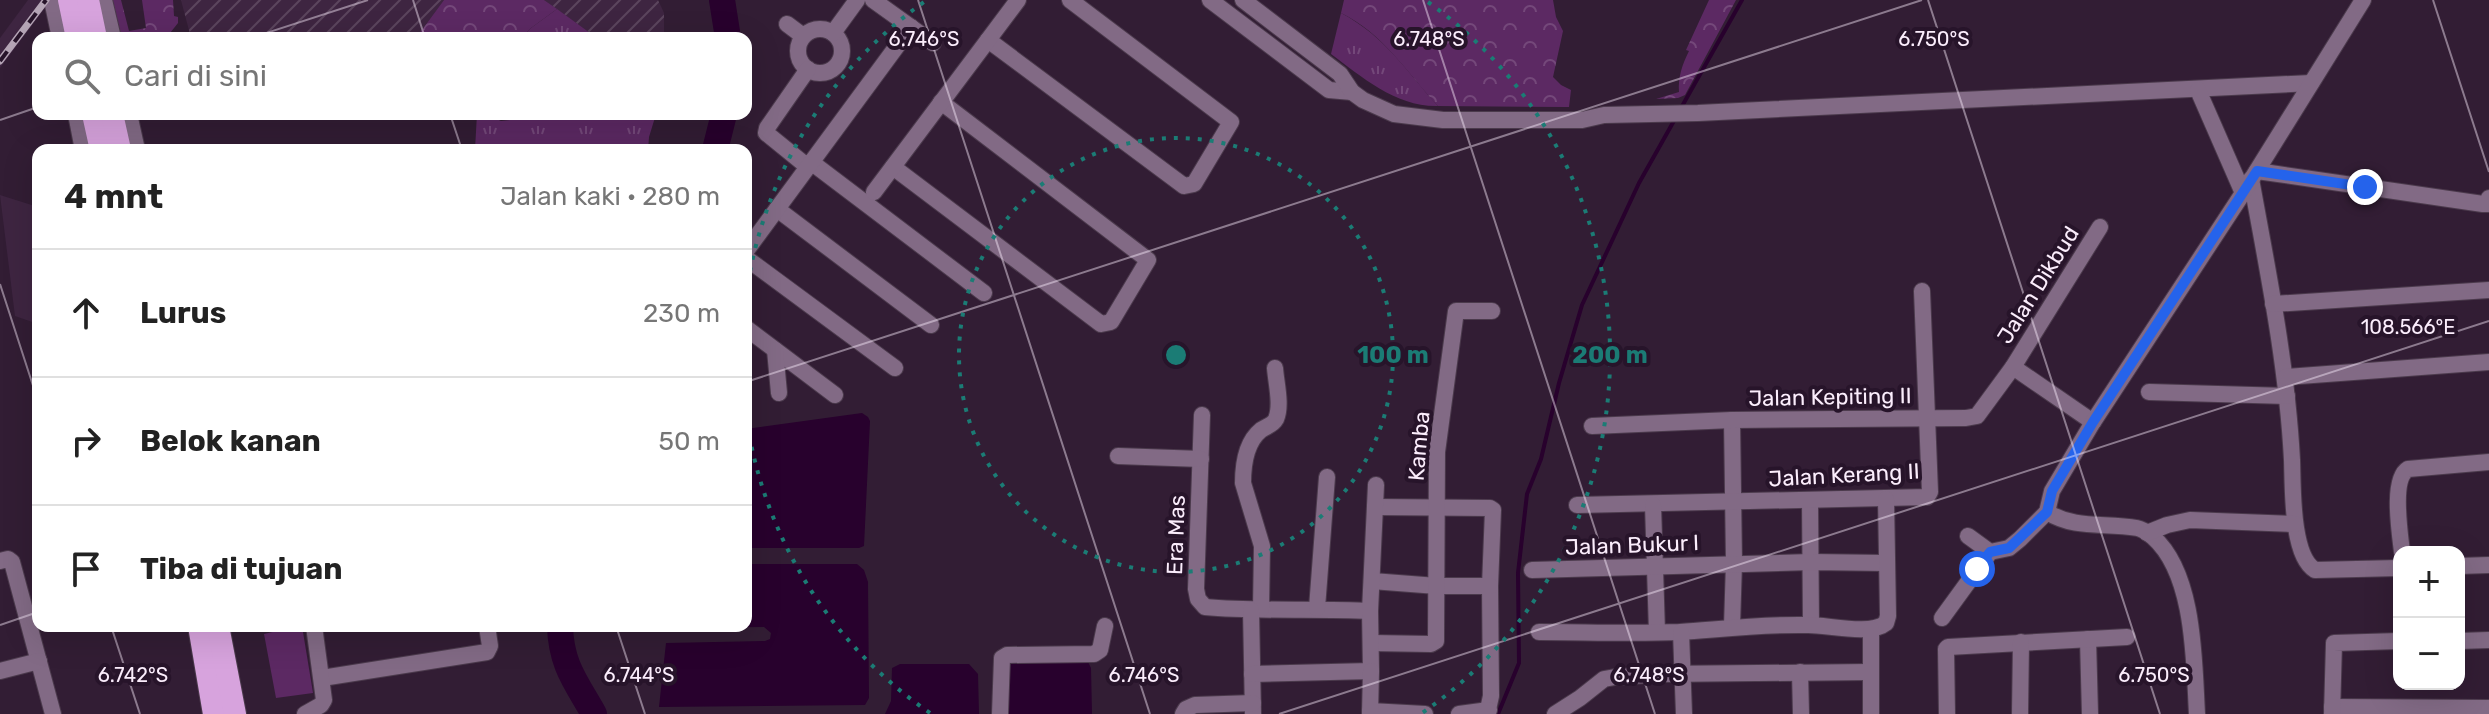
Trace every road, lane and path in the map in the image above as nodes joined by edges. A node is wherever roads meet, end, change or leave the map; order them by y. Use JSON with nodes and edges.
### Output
{"nodes":[{"id":1,"x":52,"y":0,"type":"edge"},
{"id":2,"x":69,"y":0,"type":"edge"},
{"id":3,"x":88,"y":0,"type":"edge"},
{"id":4,"x":104,"y":0,"type":"edge"},
{"id":5,"x":873,"y":0,"type":"edge"},
{"id":6,"x":1018,"y":0,"type":"edge"},
{"id":7,"x":1070,"y":0,"type":"edge"},
{"id":8,"x":1210,"y":0,"type":"edge"},
{"id":9,"x":1243,"y":0,"type":"edge"},
{"id":10,"x":2363,"y":0,"type":"edge"},
{"id":11,"x":851,"y":2,"type":"edge"},
{"id":12,"x":787,"y":24,"type":"dead end"},
{"id":13,"x":911,"y":27,"type":"junction"},
{"id":14,"x":59,"y":32,"type":"edge"},
{"id":15,"x":76,"y":32,"type":"edge"},
{"id":16,"x":95,"y":32,"type":"edge"},
{"id":17,"x":112,"y":32,"type":"edge"},
{"id":18,"x":833,"y":33,"type":"junction"},
{"id":19,"x":803,"y":36,"type":"junction"},
{"id":20,"x":988,"y":40,"type":"junction"},
{"id":21,"x":933,"y":43,"type":"dead end"},
{"id":22,"x":808,"y":69,"type":"junction"},
{"id":23,"x":2311,"y":83,"type":"junction"},
{"id":24,"x":2198,"y":90,"type":"junction"},
{"id":25,"x":1352,"y":92,"type":"junction"},
{"id":26,"x":941,"y":102,"type":"junction"},
{"id":27,"x":80,"y":120,"type":"edge"},
{"id":28,"x":83,"y":120,"type":"edge"},
{"id":29,"x":113,"y":120,"type":"edge"},
{"id":30,"x":130,"y":120,"type":"edge"},
{"id":31,"x":82,"y":144,"type":"edge"},
{"id":32,"x":97,"y":144,"type":"edge"},
{"id":33,"x":119,"y":144,"type":"edge"},
{"id":34,"x":136,"y":144,"type":"edge"},
{"id":35,"x":810,"y":164,"type":"junction"},
{"id":36,"x":893,"y":167,"type":"junction"},
{"id":37,"x":2250,"y":181,"type":"junction"},
{"id":38,"x":874,"y":192,"type":"dead end"},
{"id":39,"x":2489,"y":198,"type":"edge"},
{"id":40,"x":2488,"y":204,"type":"edge"},
{"id":41,"x":777,"y":209,"type":"junction"},
{"id":42,"x":2489,"y":212,"type":"edge"},
{"id":43,"x":2100,"y":227,"type":"dead end"},
{"id":44,"x":752,"y":243,"type":"edge"},
{"id":45,"x":752,"y":262,"type":"edge"},
{"id":46,"x":2489,"y":290,"type":"edge"},
{"id":47,"x":1922,"y":291,"type":"dead end"},
{"id":48,"x":984,"y":293,"type":"dead end"},
{"id":49,"x":2273,"y":304,"type":"junction"},
{"id":50,"x":1492,"y":311,"type":"dead end"},
{"id":51,"x":931,"y":325,"type":"dead end"},
{"id":52,"x":752,"y":338,"type":"edge"},
{"id":53,"x":775,"y":350,"type":"junction"},
{"id":54,"x":2489,"y":362,"type":"edge"},
{"id":55,"x":2013,"y":367,"type":"junction"},
{"id":56,"x":895,"y":368,"type":"dead end"},
{"id":57,"x":1275,"y":368,"type":"dead end"},
{"id":58,"x":2286,"y":377,"type":"junction"},
{"id":59,"x":2149,"y":392,"type":"dead end"},
{"id":60,"x":779,"y":393,"type":"dead end"},
{"id":61,"x":835,"y":395,"type":"dead end"},
{"id":62,"x":2287,"y":396,"type":"junction"},
{"id":63,"x":1202,"y":415,"type":"dead end"},
{"id":64,"x":1928,"y":419,"type":"junction"},
{"id":65,"x":1732,"y":420,"type":"junction"},
{"id":66,"x":2093,"y":422,"type":"junction"},
{"id":67,"x":1592,"y":426,"type":"dead end"},
{"id":68,"x":1118,"y":456,"type":"dead end"},
{"id":69,"x":1201,"y":459,"type":"junction"},
{"id":70,"x":2489,"y":462,"type":"edge"},
{"id":71,"x":1327,"y":477,"type":"dead end"},
{"id":72,"x":1376,"y":485,"type":"dead end"},
{"id":73,"x":1886,"y":499,"type":"junction"},
{"id":74,"x":1810,"y":500,"type":"junction"},
{"id":75,"x":1733,"y":502,"type":"junction"},
{"id":76,"x":1577,"y":505,"type":"dead end"},
{"id":77,"x":1653,"y":505,"type":"junction"},
{"id":78,"x":1375,"y":507,"type":"junction"},
{"id":79,"x":1437,"y":508,"type":"junction"},
{"id":80,"x":2047,"y":512,"type":"junction"},
{"id":81,"x":2295,"y":524,"type":"junction"},
{"id":82,"x":2147,"y":533,"type":"junction"},
{"id":83,"x":1968,"y":536,"type":"dead end"},
{"id":84,"x":2401,"y":546,"type":"edge"},
{"id":85,"x":1990,"y":552,"type":"junction"},
{"id":86,"x":0,"y":561,"type":"edge"},
{"id":87,"x":1811,"y":562,"type":"junction"},
{"id":88,"x":1734,"y":563,"type":"junction"},
{"id":89,"x":1886,"y":563,"type":"junction"},
{"id":90,"x":2489,"y":565,"type":"edge"},
{"id":91,"x":2465,"y":566,"type":"edge"},
{"id":92,"x":1656,"y":567,"type":"junction"},
{"id":93,"x":2393,"y":568,"type":"edge"},
{"id":94,"x":1532,"y":570,"type":"dead end"},
{"id":95,"x":1372,"y":581,"type":"junction"},
{"id":96,"x":1437,"y":586,"type":"junction"},
{"id":97,"x":1490,"y":586,"type":"junction"},
{"id":98,"x":1317,"y":608,"type":"junction"},
{"id":99,"x":1256,"y":609,"type":"junction"},
{"id":100,"x":1370,"y":611,"type":"junction"},
{"id":101,"x":1942,"y":618,"type":"dead end"},
{"id":102,"x":1811,"y":625,"type":"junction"},
{"id":103,"x":1105,"y":626,"type":"dead end"},
{"id":104,"x":1732,"y":626,"type":"junction"},
{"id":105,"x":1871,"y":629,"type":"junction"},
{"id":106,"x":204,"y":632,"type":"edge"},
{"id":107,"x":205,"y":632,"type":"edge"},
{"id":108,"x":230,"y":632,"type":"edge"},
{"id":109,"x":315,"y":632,"type":"edge"},
{"id":110,"x":488,"y":632,"type":"edge"},
{"id":111,"x":1539,"y":632,"type":"dead end"},
{"id":112,"x":1657,"y":632,"type":"junction"},
{"id":113,"x":1681,"y":632,"type":"junction"},
{"id":114,"x":2127,"y":637,"type":"dead end"},
{"id":115,"x":2088,"y":639,"type":"junction"},
{"id":116,"x":2489,"y":640,"type":"edge"},
{"id":117,"x":2393,"y":641,"type":"edge"},
{"id":118,"x":2465,"y":641,"type":"edge"},
{"id":119,"x":2021,"y":642,"type":"junction"},
{"id":120,"x":1371,"y":643,"type":"junction"},
{"id":121,"x":39,"y":661,"type":"junction"},
{"id":122,"x":0,"y":671,"type":"edge"},
{"id":123,"x":1371,"y":671,"type":"junction"},
{"id":124,"x":1800,"y":672,"type":"junction"},
{"id":125,"x":1870,"y":672,"type":"junction"},
{"id":126,"x":1252,"y":674,"type":"junction"},
{"id":127,"x":1679,"y":674,"type":"junction"},
{"id":128,"x":322,"y":678,"type":"junction"},
{"id":129,"x":228,"y":681,"type":"junction"},
{"id":130,"x":1253,"y":708,"type":"edge"},
{"id":131,"x":2489,"y":708,"type":"edge"},
{"id":132,"x":2332,"y":710,"type":"edge"},
{"id":133,"x":1370,"y":712,"type":"edge"},
{"id":134,"x":1488,"y":712,"type":"edge"},
{"id":135,"x":53,"y":714,"type":"edge"},
{"id":136,"x":214,"y":714,"type":"edge"},
{"id":137,"x":235,"y":714,"type":"edge"},
{"id":138,"x":305,"y":714,"type":"edge"},
{"id":139,"x":1000,"y":714,"type":"edge"},
{"id":140,"x":1183,"y":714,"type":"edge"},
{"id":141,"x":1425,"y":714,"type":"edge"},
{"id":142,"x":1459,"y":714,"type":"edge"},
{"id":143,"x":1555,"y":714,"type":"edge"},
{"id":144,"x":1684,"y":714,"type":"edge"},
{"id":145,"x":1801,"y":714,"type":"edge"},
{"id":146,"x":1871,"y":714,"type":"edge"},
{"id":147,"x":1947,"y":714,"type":"edge"},
{"id":148,"x":2020,"y":714,"type":"edge"},
{"id":149,"x":2090,"y":714,"type":"edge"},
{"id":150,"x":2197,"y":714,"type":"edge"}],
"edges":[{"from":1,"to":14,"type":"street"},
{"from":2,"to":15,"type":"highway"},
{"from":3,"to":16,"type":"highway"},
{"from":4,"to":17,"type":"street"},
{"from":5,"to":13,"type":"street"},
{"from":6,"to":20,"type":"street"},
{"from":7,"to":20,"type":"street"},
{"from":8,"to":25,"type":"street"},
{"from":9,"to":25,"type":"street"},
{"from":10,"to":23,"type":"street"},
{"from":11,"to":18,"type":"street"},
{"from":12,"to":19,"type":"street"},
{"from":13,"to":21,"type":"street"},
{"from":13,"to":35,"type":"street"},
{"from":18,"to":19,"type":"street"},
{"from":18,"to":22,"type":"street"},
{"from":19,"to":22,"type":"street"},
{"from":20,"to":26,"type":"street"},
{"from":22,"to":35,"type":"street"},
{"from":23,"to":24,"type":"street"},
{"from":23,"to":37,"type":"street"},
{"from":24,"to":25,"type":"street"},
{"from":24,"to":37,"type":"street"},
{"from":26,"to":36,"type":"street"},
{"from":26,"to":36,"type":"street"},
{"from":27,"to":31,"type":"street"},
{"from":28,"to":32,"type":"highway"},
{"from":29,"to":33,"type":"highway"},
{"from":30,"to":34,"type":"street"},
{"from":35,"to":41,"type":"street"},
{"from":35,"to":48,"type":"street"},
{"from":36,"to":38,"type":"street"},
{"from":37,"to":40,"type":"street"},
{"from":37,"to":49,"type":"street"},
{"from":37,"to":66,"type":"street"},
{"from":39,"to":40,"type":"street"},
{"from":40,"to":42,"type":"street"},
{"from":41,"to":44,"type":"street"},
{"from":41,"to":51,"type":"street"},
{"from":43,"to":55,"type":"street","name":"Jalan Dikbud"},
{"from":45,"to":56,"type":"street"},
{"from":46,"to":49,"type":"street"},
{"from":47,"to":64,"type":"street"},
{"from":49,"to":58,"type":"street"},
{"from":50,"to":79,"type":"street","name":"Kamba"},
{"from":52,"to":53,"type":"street"},
{"from":53,"to":60,"type":"street"},
{"from":53,"to":61,"type":"street"},
{"from":54,"to":58,"type":"street"},
{"from":55,"to":64,"type":"street","name":"Jalan Dikbud"},
{"from":55,"to":66,"type":"street","name":"Jalan Dikbud"},
{"from":57,"to":99,"type":"street"},
{"from":58,"to":62,"type":"street"},
{"from":59,"to":62,"type":"street"},
{"from":62,"to":81,"type":"street"},
{"from":63,"to":69,"type":"street","name":"Era Mas"},
{"from":64,"to":65,"type":"street","name":"Jalan Kepiting II"},
{"from":64,"to":73,"type":"street","name":"Jalan Kerang II"},
{"from":65,"to":67,"type":"street","name":"Jalan Kepiting II"},
{"from":65,"to":75,"type":"street"},
{"from":66,"to":80,"type":"street"},
{"from":68,"to":69,"type":"street"},
{"from":69,"to":99,"type":"street","name":"Era Mas"},
{"from":70,"to":84,"type":"street"},
{"from":71,"to":98,"type":"street"},
{"from":72,"to":78,"type":"street","name":"Kamba"},
{"from":73,"to":74,"type":"street","name":"Jalan Kerang II"},
{"from":73,"to":89,"type":"street"},
{"from":74,"to":75,"type":"street","name":"Jalan Kerang II"},
{"from":74,"to":87,"type":"street"},
{"from":75,"to":77,"type":"street","name":"Jalan Kerang II"},
{"from":75,"to":88,"type":"street"},
{"from":76,"to":77,"type":"street","name":"Jalan Kerang II"},
{"from":77,"to":92,"type":"street"},
{"from":78,"to":79,"type":"street"},
{"from":78,"to":95,"type":"street","name":"Kamba"},
{"from":79,"to":96,"type":"street","name":"Kamba"},
{"from":79,"to":97,"type":"street"},
{"from":80,"to":82,"type":"street"},
{"from":80,"to":85,"type":"street"},
{"from":81,"to":82,"type":"street"},
{"from":81,"to":93,"type":"street"},
{"from":82,"to":150,"type":"street"},
{"from":83,"to":85,"type":"street"},
{"from":85,"to":101,"type":"street"},
{"from":86,"to":121,"type":"street"},
{"from":87,"to":88,"type":"street","name":"Jalan Bukur I"},
{"from":87,"to":89,"type":"street","name":"Jalan Bukur I"},
{"from":87,"to":102,"type":"street"},
{"from":88,"to":92,"type":"street","name":"Jalan Bukur I"},
{"from":88,"to":104,"type":"street"},
{"from":89,"to":105,"type":"street"},
{"from":90,"to":91,"type":"street"},
{"from":92,"to":94,"type":"street","name":"Jalan Bukur I"},
{"from":92,"to":112,"type":"street"},
{"from":95,"to":96,"type":"street"},
{"from":95,"to":100,"type":"street","name":"Kamba"},
{"from":96,"to":97,"type":"street"},
{"from":96,"to":120,"type":"street","name":"Kamba"},
{"from":97,"to":134,"type":"street"},
{"from":98,"to":99,"type":"street"},
{"from":98,"to":100,"type":"street"},
{"from":99,"to":126,"type":"street"},
{"from":100,"to":120,"type":"street","name":"Kamba"},
{"from":102,"to":104,"type":"street"},
{"from":102,"to":105,"type":"street"},
{"from":103,"to":139,"type":"street"},
{"from":104,"to":113,"type":"street"},
{"from":105,"to":125,"type":"street"},
{"from":106,"to":136,"type":"highway"},
{"from":107,"to":129,"type":"highway"},
{"from":108,"to":129,"type":"street"},
{"from":109,"to":128,"type":"street"},
{"from":110,"to":128,"type":"street"},
{"from":111,"to":112,"type":"street"},
{"from":112,"to":113,"type":"street"},
{"from":113,"to":127,"type":"street"},
{"from":114,"to":115,"type":"street"},
{"from":115,"to":119,"type":"street"},
{"from":115,"to":149,"type":"street"},
{"from":116,"to":118,"type":"street"},
{"from":117,"to":132,"type":"street"},
{"from":119,"to":147,"type":"street"},
{"from":119,"to":148,"type":"street"},
{"from":120,"to":123,"type":"street","name":"Kamba"},
{"from":121,"to":122,"type":"street"},
{"from":121,"to":135,"type":"street"},
{"from":123,"to":126,"type":"street"},
{"from":123,"to":133,"type":"street","name":"Kamba"},
{"from":124,"to":125,"type":"street"},
{"from":124,"to":127,"type":"street"},
{"from":124,"to":145,"type":"street"},
{"from":125,"to":146,"type":"street"},
{"from":126,"to":130,"type":"street"},
{"from":127,"to":143,"type":"street"},
{"from":127,"to":144,"type":"street"},
{"from":128,"to":138,"type":"street"},
{"from":129,"to":137,"type":"highway"},
{"from":130,"to":140,"type":"street"},
{"from":131,"to":132,"type":"street"},
{"from":133,"to":141,"type":"street"},
{"from":134,"to":142,"type":"street"}]}
